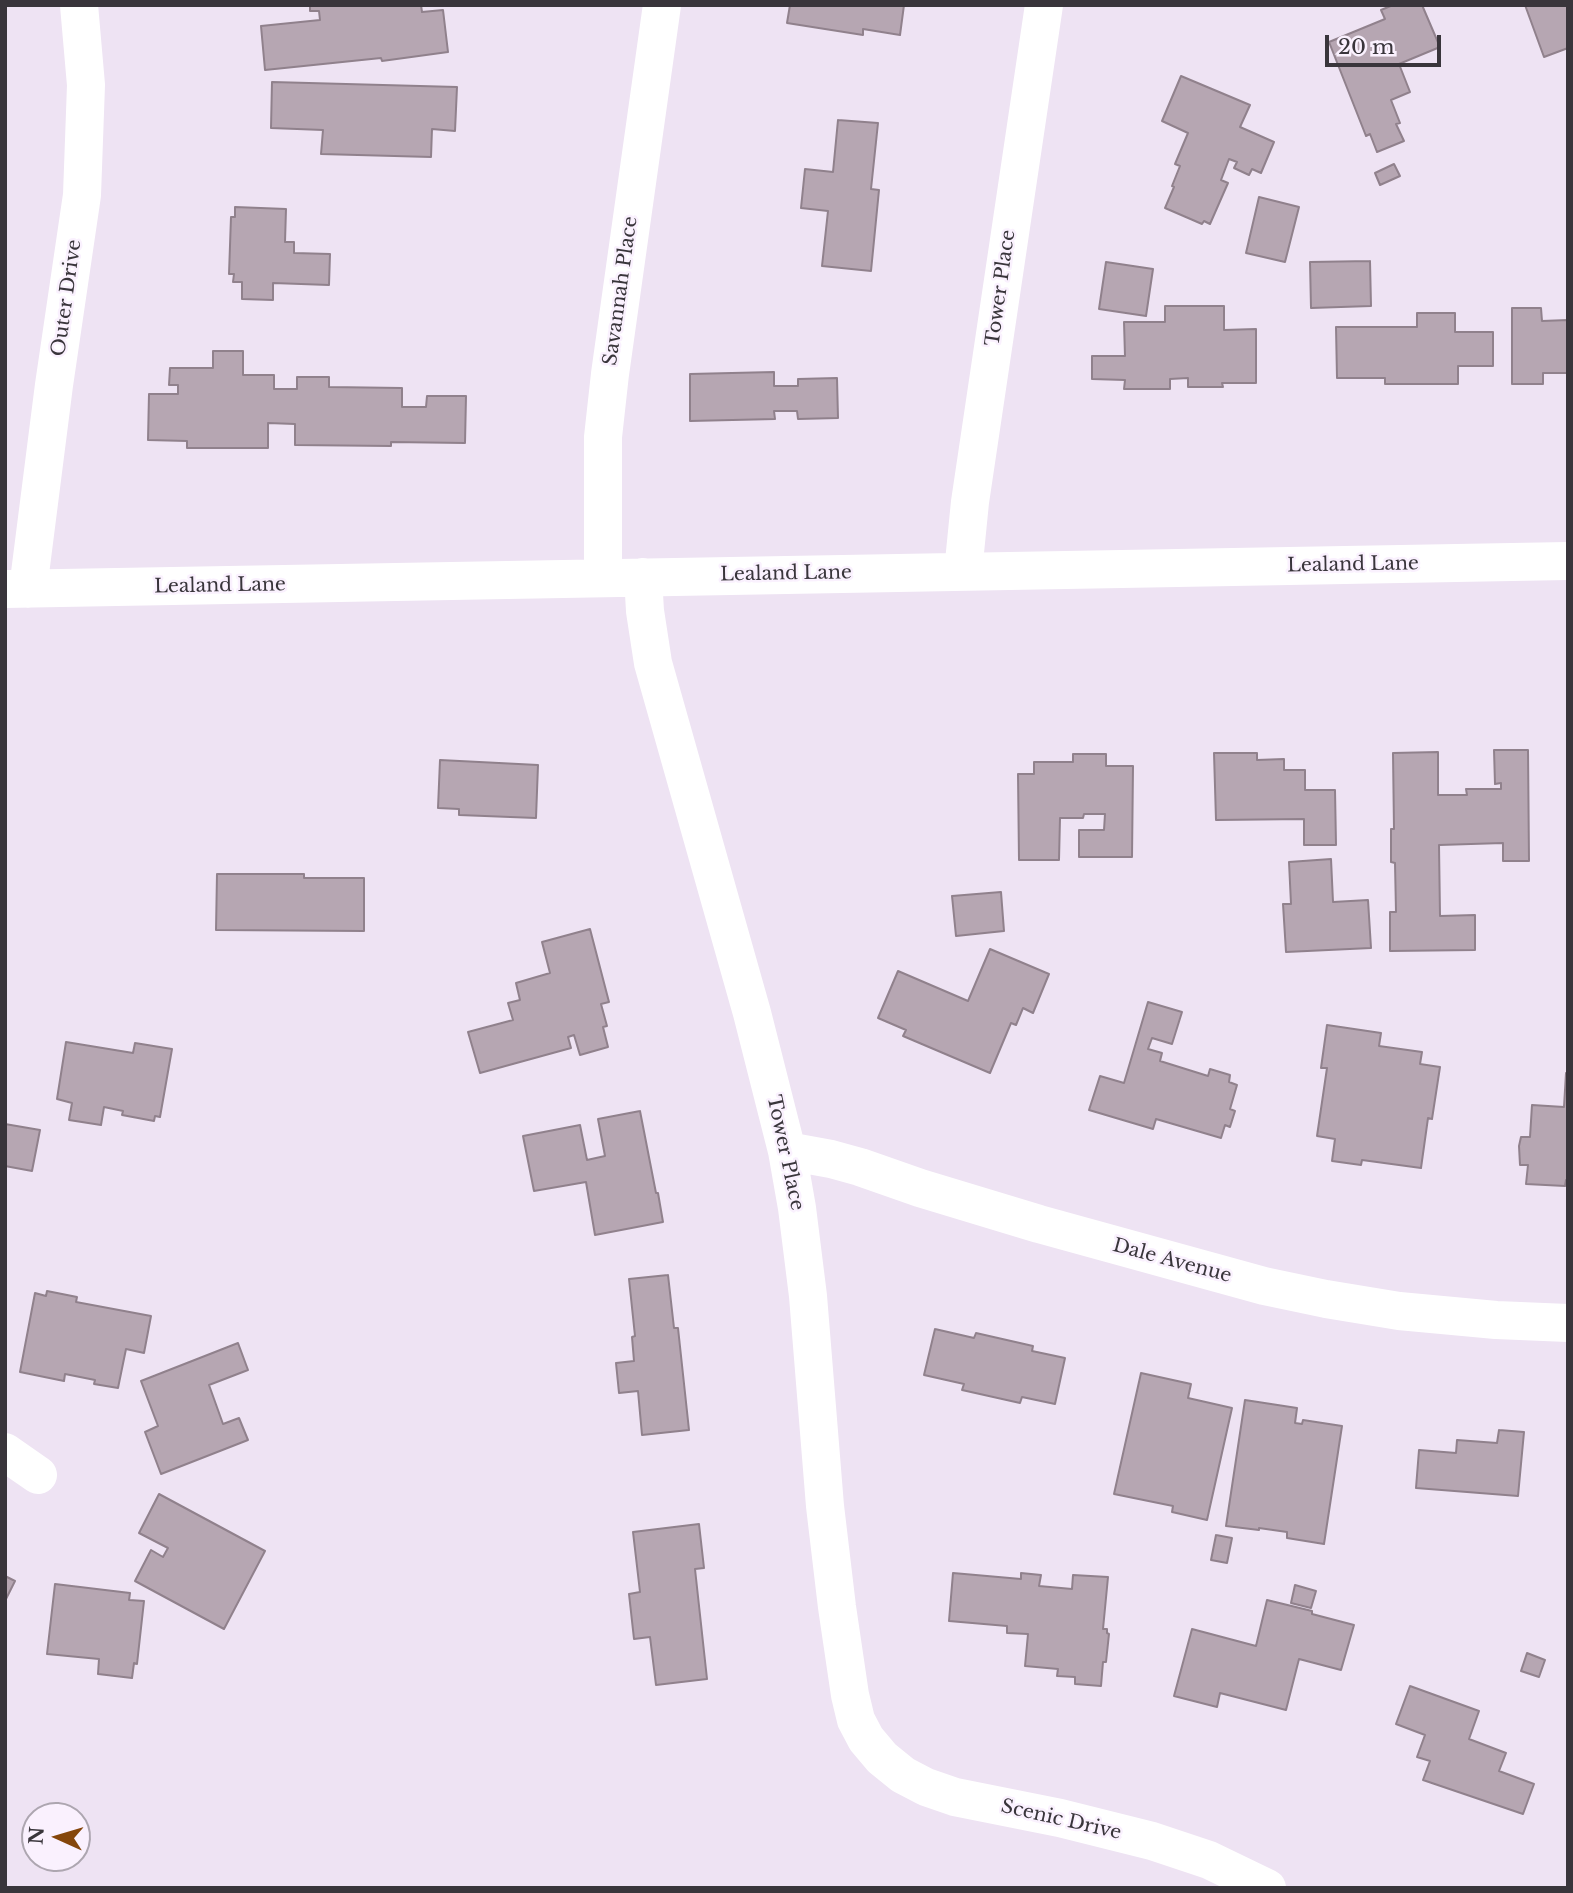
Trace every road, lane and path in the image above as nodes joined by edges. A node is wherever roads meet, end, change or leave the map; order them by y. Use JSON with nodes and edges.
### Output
{"nodes":[{"id":1,"x":79,"y":5,"type":"edge"},
{"id":2,"x":662,"y":5,"type":"edge"},
{"id":3,"x":1047,"y":14,"type":"edge"},
{"id":4,"x":1568,"y":561,"type":"edge"},
{"id":5,"x":963,"y":572,"type":"junction"},
{"id":6,"x":643,"y":577,"type":"junction"},
{"id":7,"x":603,"y":578,"type":"junction"},
{"id":8,"x":17,"y":589,"type":"edge"},
{"id":9,"x":787,"y":1150,"type":"junction"},
{"id":10,"x":1568,"y":1323,"type":"edge"},
{"id":11,"x":5,"y":1452,"type":"edge"},
{"id":12,"x":38,"y":1475,"type":"dead end"},
{"id":13,"x":866,"y":1739,"type":"joint"},
{"id":14,"x":1267,"y":1888,"type":"edge"}],
"edges":[{"from":1,"to":8,"type":"street","name":"Outer Drive"},
{"from":2,"to":7,"type":"street","name":"Savannah Place"},
{"from":3,"to":5,"type":"street","name":"Tower Place"},
{"from":4,"to":5,"type":"street","name":"Lealand Lane"},
{"from":5,"to":6,"type":"street","name":"Lealand Lane"},
{"from":6,"to":7,"type":"street","name":"Lealand Lane"},
{"from":6,"to":9,"type":"street","name":"Tower Place"},
{"from":7,"to":8,"type":"street","name":"Lealand Lane"},
{"from":9,"to":10,"type":"street","name":"Dale Avenue"},
{"from":9,"to":13,"type":"street","name":"Tower Place"},
{"from":11,"to":12,"type":"street"},
{"from":13,"to":14,"type":"street","name":"Scenic Drive"}]}
